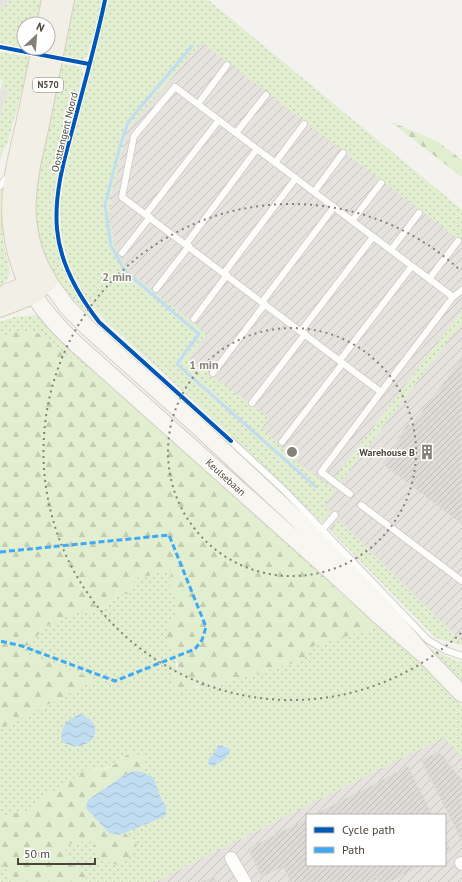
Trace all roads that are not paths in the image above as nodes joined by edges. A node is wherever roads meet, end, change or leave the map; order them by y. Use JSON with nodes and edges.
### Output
{"nodes":[{"id":1,"x":51,"y":0,"type":"edge"},
{"id":2,"x":65,"y":0,"type":"edge"},
{"id":3,"x":48,"y":16,"type":"edge"},
{"id":4,"x":39,"y":56,"type":"edge"},
{"id":5,"x":227,"y":65,"type":"dead end"},
{"id":6,"x":266,"y":95,"type":"dead end"},
{"id":7,"x":198,"y":104,"type":"junction"},
{"id":8,"x":219,"y":120,"type":"junction"},
{"id":9,"x":304,"y":124,"type":"dead end"},
{"id":10,"x":236,"y":133,"type":"junction"},
{"id":11,"x":257,"y":149,"type":"junction"},
{"id":12,"x":343,"y":153,"type":"dead end"},
{"id":13,"x":275,"y":163,"type":"junction"},
{"id":14,"x":16,"y":165,"type":"junction"},
{"id":15,"x":296,"y":178,"type":"junction"},
{"id":16,"x":381,"y":183,"type":"dead end"},
{"id":17,"x":0,"y":186,"type":"edge"},
{"id":18,"x":314,"y":192,"type":"junction"},
{"id":19,"x":334,"y":207,"type":"junction"},
{"id":20,"x":419,"y":213,"type":"dead end"},
{"id":21,"x":148,"y":216,"type":"junction"},
{"id":22,"x":352,"y":221,"type":"junction"},
{"id":23,"x":373,"y":237,"type":"junction"},
{"id":24,"x":458,"y":241,"type":"dead end"},
{"id":25,"x":187,"y":245,"type":"junction"},
{"id":26,"x":391,"y":250,"type":"junction"},
{"id":27,"x":122,"y":253,"type":"dead end"},
{"id":28,"x":412,"y":266,"type":"junction"},
{"id":29,"x":225,"y":274,"type":"junction"},
{"id":30,"x":429,"y":279,"type":"junction"},
{"id":31,"x":48,"y":281,"type":"junction"},
{"id":32,"x":156,"y":289,"type":"dead end"},
{"id":33,"x":30,"y":290,"type":"junction"},
{"id":34,"x":462,"y":290,"type":"edge"},
{"id":35,"x":0,"y":296,"type":"edge"},
{"id":36,"x":453,"y":297,"type":"junction"},
{"id":37,"x":264,"y":303,"type":"junction"},
{"id":38,"x":0,"y":308,"type":"edge"},
{"id":39,"x":194,"y":319,"type":"dead end"},
{"id":40,"x":303,"y":332,"type":"junction"},
{"id":41,"x":341,"y":362,"type":"junction"},
{"id":42,"x":213,"y":373,"type":"dead end"},
{"id":43,"x":381,"y":392,"type":"junction"},
{"id":44,"x":252,"y":402,"type":"dead end"},
{"id":45,"x":231,"y":441,"type":"dead end"},
{"id":46,"x":282,"y":442,"type":"dead end"},
{"id":47,"x":350,"y":494,"type":"dead end"},
{"id":48,"x":361,"y":505,"type":"dead end"},
{"id":49,"x":335,"y":515,"type":"dead end"},
{"id":50,"x":322,"y":530,"type":"junction"},
{"id":51,"x":462,"y":582,"type":"edge"},
{"id":52,"x":424,"y":654,"type":"junction"},
{"id":53,"x":462,"y":656,"type":"edge"},
{"id":54,"x":461,"y":693,"type":"edge"},
{"id":55,"x":231,"y":858,"type":"dead end"},
{"id":56,"x":245,"y":882,"type":"edge"}],
"edges":[{"from":1,"to":3,"type":"main road"},
{"from":2,"to":31,"type":"main road","number":"N570"},
{"from":4,"to":14,"type":"main road","number":"N570"},
{"from":5,"to":7,"type":"lane"},
{"from":6,"to":10,"type":"lane"},
{"from":7,"to":8,"type":"lane"},
{"from":7,"to":21,"type":"lane"},
{"from":8,"to":10,"type":"lane"},
{"from":8,"to":21,"type":"lane"},
{"from":9,"to":13,"type":"lane"},
{"from":10,"to":11,"type":"lane"},
{"from":11,"to":13,"type":"lane"},
{"from":11,"to":25,"type":"lane"},
{"from":12,"to":18,"type":"lane"},
{"from":13,"to":15,"type":"lane"},
{"from":14,"to":17,"type":"lane"},
{"from":14,"to":33,"type":"main road","number":"N570"},
{"from":15,"to":18,"type":"lane"},
{"from":15,"to":29,"type":"lane"},
{"from":16,"to":22,"type":"lane"},
{"from":18,"to":19,"type":"lane"},
{"from":19,"to":22,"type":"lane"},
{"from":19,"to":37,"type":"lane"},
{"from":20,"to":26,"type":"lane"},
{"from":21,"to":25,"type":"lane"},
{"from":21,"to":27,"type":"lane"},
{"from":22,"to":23,"type":"lane"},
{"from":23,"to":26,"type":"lane"},
{"from":23,"to":40,"type":"lane"},
{"from":24,"to":30,"type":"lane"},
{"from":25,"to":29,"type":"lane"},
{"from":25,"to":32,"type":"lane"},
{"from":26,"to":28,"type":"lane"},
{"from":28,"to":30,"type":"lane"},
{"from":28,"to":41,"type":"lane"},
{"from":29,"to":37,"type":"lane"},
{"from":29,"to":39,"type":"lane"},
{"from":30,"to":36,"type":"lane"},
{"from":31,"to":33,"type":"main road"},
{"from":31,"to":52,"type":"main road","name":"Keulsebaan","number":"N570"},
{"from":33,"to":35,"type":"main road"},
{"from":33,"to":38,"type":"main road"},
{"from":33,"to":52,"type":"main road","name":"Keulsebaan","number":"N570"},
{"from":34,"to":36,"type":"lane"},
{"from":36,"to":43,"type":"lane"},
{"from":37,"to":40,"type":"lane"},
{"from":37,"to":42,"type":"lane"},
{"from":40,"to":41,"type":"lane"},
{"from":40,"to":44,"type":"lane"},
{"from":41,"to":43,"type":"lane"},
{"from":41,"to":46,"type":"lane"},
{"from":43,"to":47,"type":"lane"},
{"from":45,"to":50,"type":"lane"},
{"from":48,"to":51,"type":"lane"},
{"from":49,"to":50,"type":"lane"},
{"from":50,"to":53,"type":"lane"},
{"from":52,"to":54,"type":"main road","name":"Keulsebaan","number":"N570"},
{"from":55,"to":56,"type":"street"}]}
